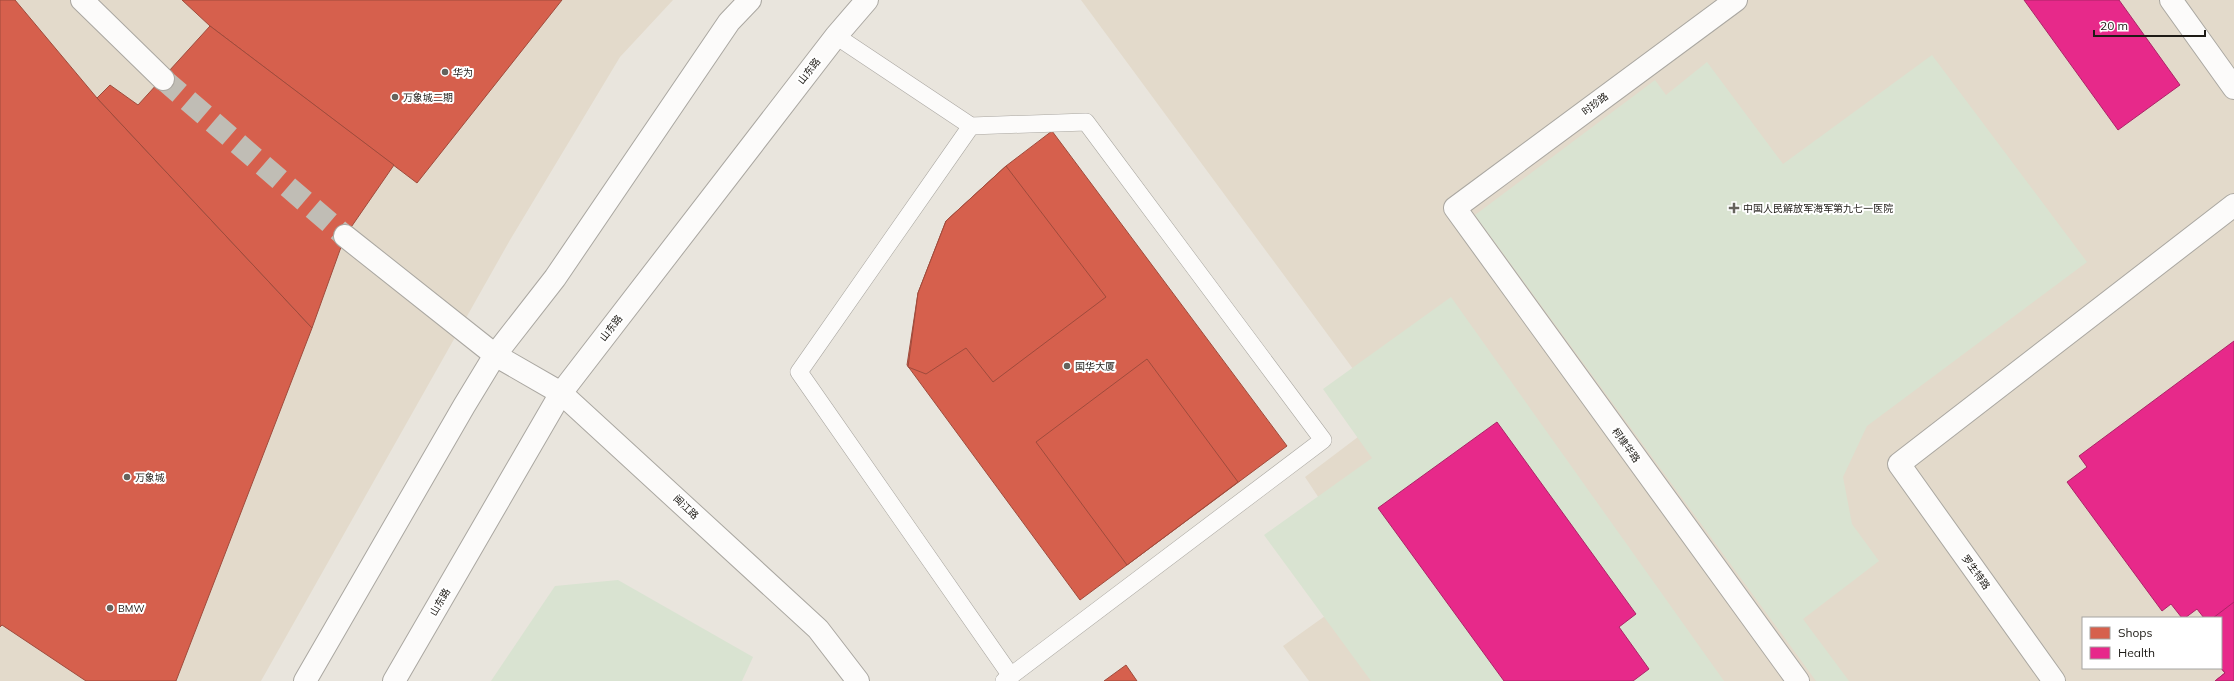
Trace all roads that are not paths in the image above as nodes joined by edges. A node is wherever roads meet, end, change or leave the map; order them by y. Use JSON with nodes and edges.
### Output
{"nodes":[{"id":1,"x":82,"y":0,"type":"edge"},
{"id":2,"x":750,"y":0,"type":"edge"},
{"id":3,"x":867,"y":0,"type":"edge"},
{"id":4,"x":1736,"y":0,"type":"edge"},
{"id":5,"x":2171,"y":0,"type":"edge"},
{"id":6,"x":836,"y":36,"type":"junction"},
{"id":7,"x":163,"y":78,"type":"tunnel mouth"},
{"id":8,"x":2234,"y":88,"type":"edge"},
{"id":9,"x":971,"y":126,"type":"junction"},
{"id":10,"x":2234,"y":205,"type":"edge"},
{"id":11,"x":1455,"y":208,"type":"joint"},
{"id":12,"x":345,"y":236,"type":"tunnel mouth"},
{"id":13,"x":495,"y":356,"type":"junction"},
{"id":14,"x":561,"y":393,"type":"junction"},
{"id":15,"x":1008,"y":679,"type":"edge"},
{"id":16,"x":305,"y":681,"type":"edge"},
{"id":17,"x":394,"y":681,"type":"edge"},
{"id":18,"x":858,"y":681,"type":"edge"},
{"id":19,"x":1798,"y":681,"type":"edge"},
{"id":20,"x":2054,"y":681,"type":"edge"}],
"edges":[{"from":1,"to":7,"type":"street"},
{"from":2,"to":13,"type":"street"},
{"from":3,"to":6,"type":"street","name":"山东路"},
{"from":4,"to":11,"type":"street","name":"时珍路"},
{"from":5,"to":8,"type":"street"},
{"from":6,"to":9,"type":"lane"},
{"from":6,"to":14,"type":"street","name":"山东路"},
{"from":9,"to":15,"type":"lane"},
{"from":9,"to":15,"type":"lane"},
{"from":10,"to":20,"type":"street","name":"罗生特路"},
{"from":11,"to":19,"type":"street","name":"柯棣华路"},
{"from":12,"to":13,"type":"street","name":"闽江路"},
{"from":13,"to":14,"type":"street","name":"闽江路"},
{"from":13,"to":16,"type":"street"},
{"from":14,"to":17,"type":"street","name":"山东路"},
{"from":14,"to":18,"type":"street","name":"闽江路"}]}
